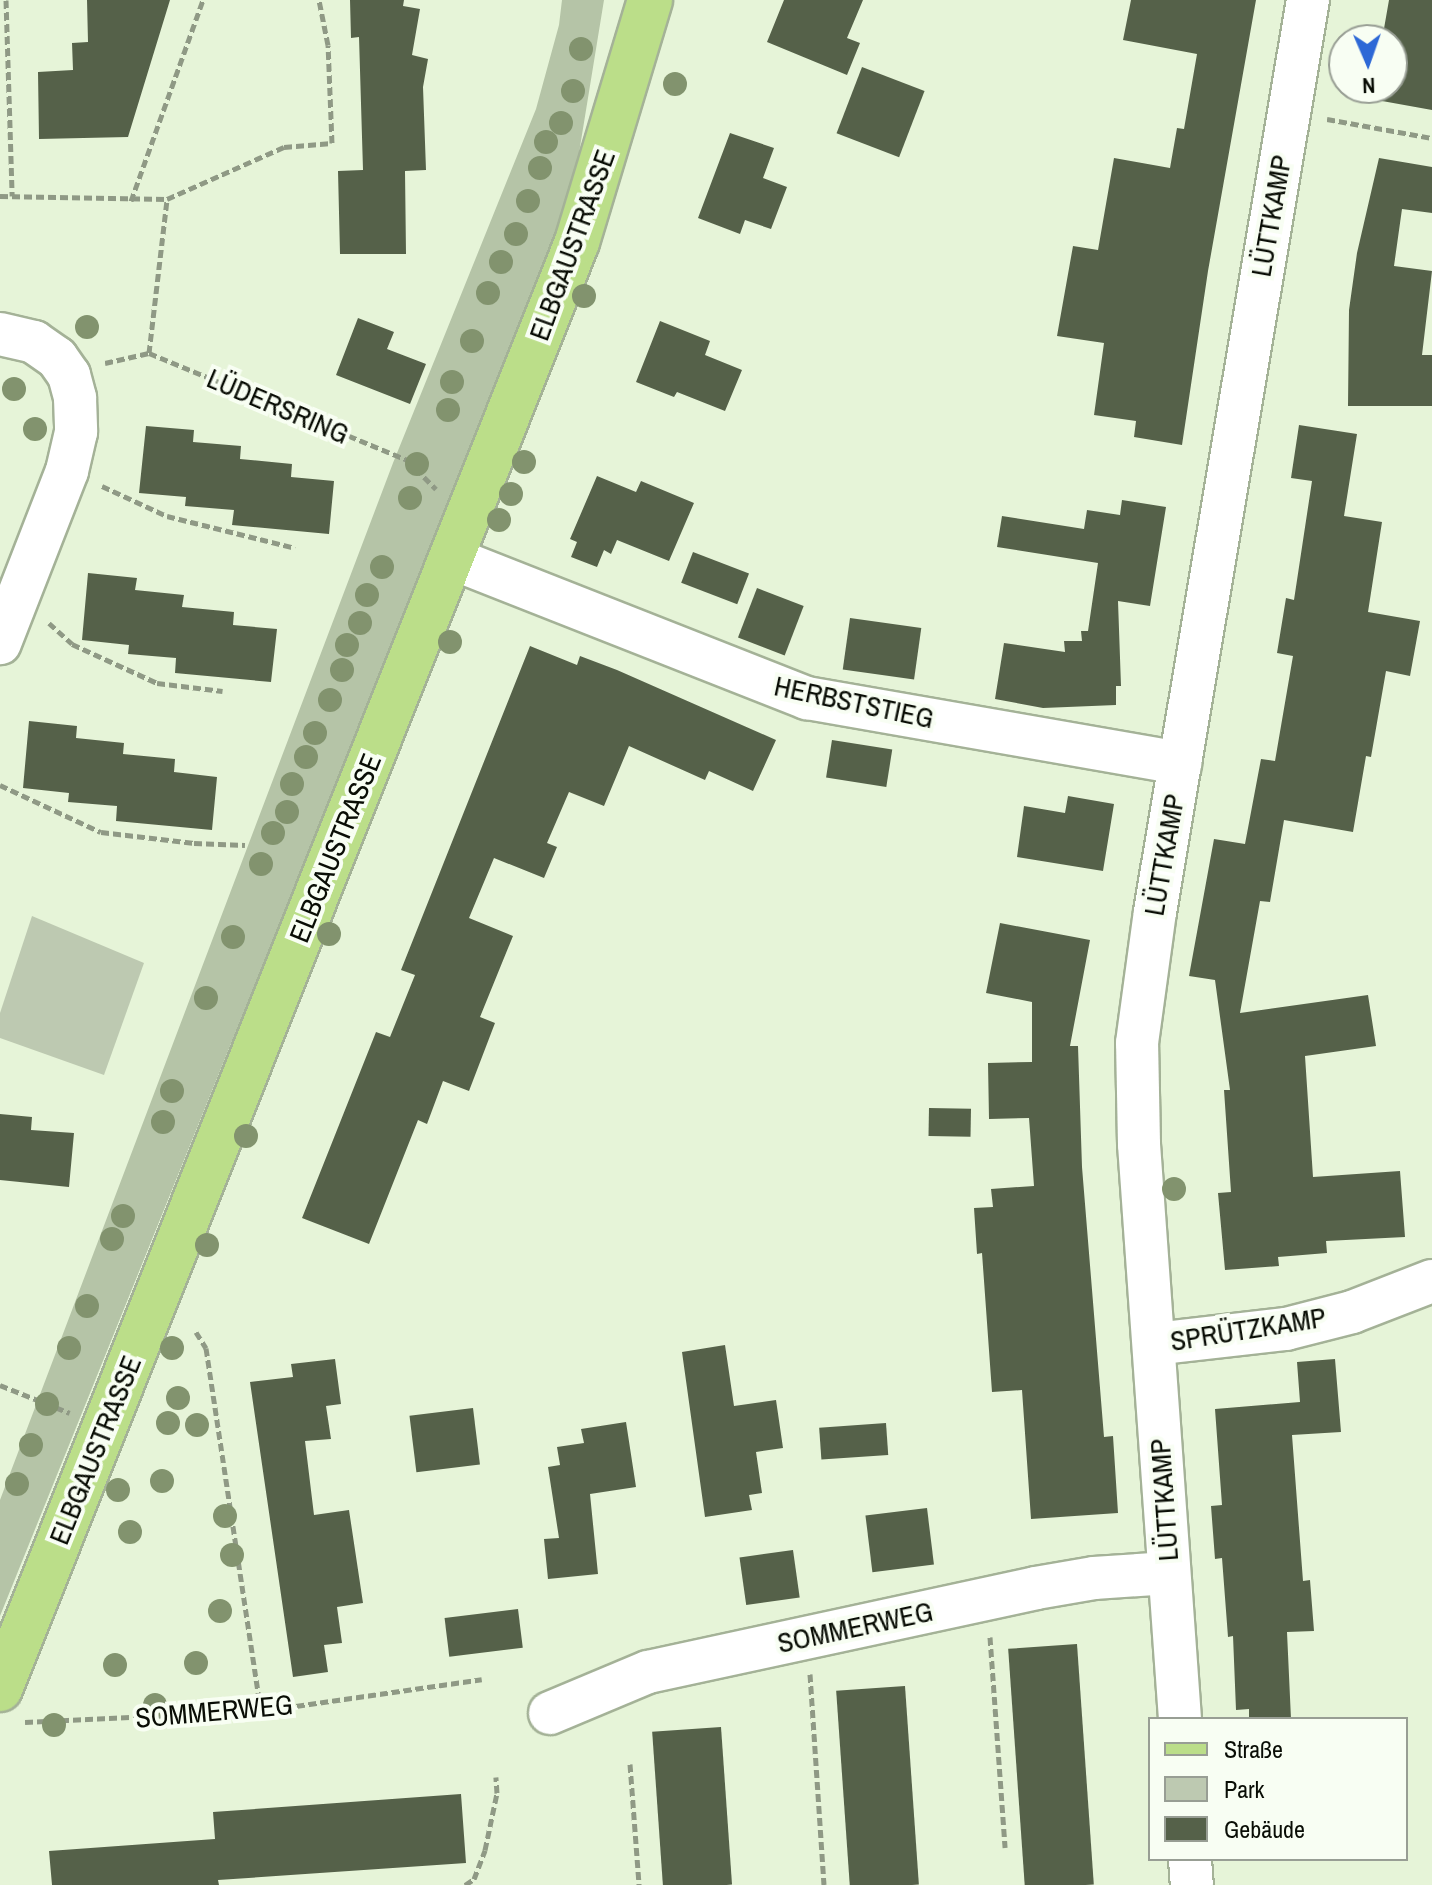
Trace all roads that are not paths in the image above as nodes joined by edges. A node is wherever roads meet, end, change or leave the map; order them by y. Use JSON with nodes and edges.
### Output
{"nodes":[{"id":1,"x":650,"y":0,"type":"edge"},
{"id":2,"x":1308,"y":0,"type":"edge"},
{"id":3,"x":0,"y":334,"type":"edge"},
{"id":4,"x":451,"y":558,"type":"junction"},
{"id":5,"x":0,"y":643,"type":"edge"},
{"id":6,"x":1180,"y":763,"type":"junction"},
{"id":7,"x":1432,"y":1281,"type":"edge"},
{"id":8,"x":1154,"y":1344,"type":"junction"},
{"id":9,"x":1169,"y":1573,"type":"junction"},
{"id":10,"x":0,"y":1689,"type":"edge"},
{"id":11,"x":550,"y":1713,"type":"dead end"},
{"id":12,"x":1180,"y":1717,"type":"edge"},
{"id":13,"x":1190,"y":1861,"type":"edge"},
{"id":14,"x":1192,"y":1885,"type":"edge"}],
"edges":[{"from":1,"to":4,"type":"main road","name":"ELBGAUSTRASSE"},
{"from":2,"to":6,"type":"street","name":"LÜTTKAMP"},
{"from":3,"to":5,"type":"street"},
{"from":4,"to":6,"type":"street","name":"HERBSTSTIEG"},
{"from":4,"to":10,"type":"main road","name":"ELBGAUSTRASSE"},
{"from":6,"to":8,"type":"street","name":"LÜTTKAMP"},
{"from":7,"to":8,"type":"street","name":"SPRÜTZKAMP"},
{"from":8,"to":9,"type":"street","name":"LÜTTKAMP"},
{"from":9,"to":11,"type":"street","name":"SOMMERWEG"},
{"from":9,"to":12,"type":"street","name":"LÜTTKAMP"},
{"from":13,"to":14,"type":"street"}]}
